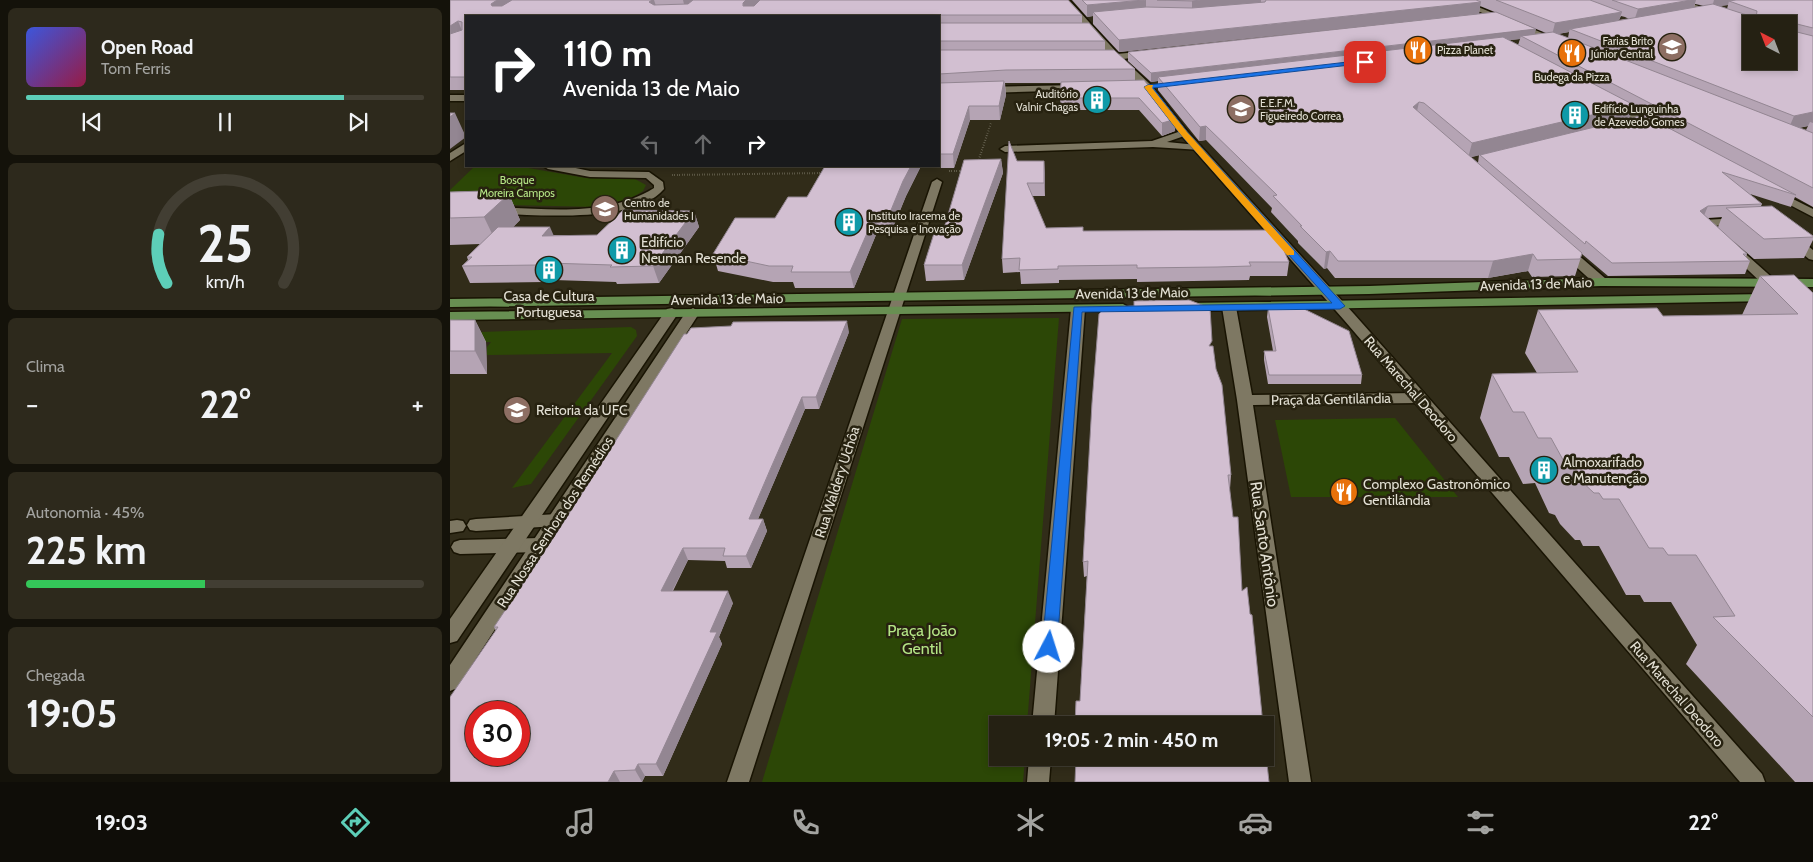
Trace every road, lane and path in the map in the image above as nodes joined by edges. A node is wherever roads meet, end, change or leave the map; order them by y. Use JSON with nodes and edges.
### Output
{"nodes":[{"id":1,"x":1065,"y":0,"type":"edge"},
{"id":2,"x":1455,"y":0,"type":"edge"},
{"id":3,"x":1674,"y":0,"type":"edge"},
{"id":4,"x":1730,"y":8,"type":"edge"},
{"id":5,"x":1710,"y":12,"type":"junction"},
{"id":6,"x":1493,"y":16,"type":"junction"},
{"id":7,"x":1688,"y":16,"type":"edge"},
{"id":8,"x":1473,"y":18,"type":"edge"},
{"id":9,"x":1742,"y":23,"type":"edge"},
{"id":10,"x":1558,"y":38,"type":"junction"},
{"id":11,"x":1536,"y":41,"type":"edge"},
{"id":12,"x":1571,"y":46,"type":"edge"},
{"id":13,"x":1156,"y":52,"type":"edge"},
{"id":14,"x":1114,"y":58,"type":"junction"},
{"id":15,"x":1088,"y":88,"type":"edge"},
{"id":16,"x":979,"y":90,"type":"edge"},
{"id":17,"x":450,"y":98,"type":"edge"},
{"id":18,"x":465,"y":98,"type":"edge"},
{"id":19,"x":1599,"y":98,"type":"edge"},
{"id":20,"x":1643,"y":121,"type":"junction"},
{"id":21,"x":991,"y":123,"type":"dead end"},
{"id":22,"x":1625,"y":126,"type":"edge"},
{"id":23,"x":1660,"y":131,"type":"edge"},
{"id":24,"x":1184,"y":133,"type":"junction"},
{"id":25,"x":1153,"y":144,"type":"junction"},
{"id":26,"x":465,"y":147,"type":"edge"},
{"id":27,"x":1197,"y":148,"type":"junction"},
{"id":28,"x":1005,"y":149,"type":"dead end"},
{"id":29,"x":450,"y":158,"type":"edge"},
{"id":30,"x":978,"y":164,"type":"edge"},
{"id":31,"x":553,"y":167,"type":"edge"},
{"id":32,"x":949,"y":171,"type":"dead end"},
{"id":33,"x":966,"y":171,"type":"edge"},
{"id":34,"x":833,"y":173,"type":"edge"},
{"id":35,"x":648,"y":175,"type":"junction"},
{"id":36,"x":937,"y":182,"type":"dead end"},
{"id":37,"x":1762,"y":186,"type":"edge"},
{"id":38,"x":488,"y":210,"type":"edge"},
{"id":39,"x":1813,"y":214,"type":"edge"},
{"id":40,"x":1749,"y":220,"type":"edge"},
{"id":41,"x":1783,"y":232,"type":"edge"},
{"id":42,"x":1556,"y":242,"type":"edge"},
{"id":43,"x":1813,"y":256,"type":"edge"},
{"id":44,"x":1601,"y":282,"type":"junction"},
{"id":45,"x":1813,"y":283,"type":"edge"},
{"id":46,"x":1771,"y":284,"type":"junction"},
{"id":47,"x":1324,"y":290,"type":"junction"},
{"id":48,"x":1783,"y":298,"type":"edge"},
{"id":49,"x":450,"y":303,"type":"edge"},
{"id":50,"x":896,"y":304,"type":"junction"},
{"id":51,"x":1340,"y":306,"type":"junction"},
{"id":52,"x":1229,"y":307,"type":"junction"},
{"id":53,"x":1134,"y":308,"type":"edge"},
{"id":54,"x":1172,"y":308,"type":"edge"},
{"id":55,"x":1078,"y":309,"type":"junction"},
{"id":56,"x":672,"y":312,"type":"junction"},
{"id":57,"x":693,"y":312,"type":"junction"},
{"id":58,"x":450,"y":316,"type":"edge"},
{"id":59,"x":1418,"y":398,"type":"junction"},
{"id":60,"x":1245,"y":400,"type":"junction"},
{"id":61,"x":557,"y":520,"type":"junction"},
{"id":62,"x":528,"y":522,"type":"junction"},
{"id":63,"x":476,"y":526,"type":"dead end"},
{"id":64,"x":512,"y":545,"type":"junction"},
{"id":65,"x":540,"y":545,"type":"junction"},
{"id":66,"x":460,"y":547,"type":"dead end"},
{"id":67,"x":450,"y":635,"type":"edge"},
{"id":68,"x":450,"y":682,"type":"edge"},
{"id":69,"x":1044,"y":716,"type":"edge"},
{"id":70,"x":1039,"y":766,"type":"edge"},
{"id":71,"x":738,"y":782,"type":"edge"},
{"id":72,"x":1038,"y":782,"type":"edge"},
{"id":73,"x":1300,"y":782,"type":"edge"},
{"id":74,"x":1754,"y":782,"type":"edge"}],
"edges":[{"from":1,"to":14,"type":"street","name":"Rua Marechal Deodoro"},
{"from":2,"to":6,"type":"street"},
{"from":3,"to":5,"type":"street"},
{"from":4,"to":5,"type":"street"},
{"from":5,"to":7,"type":"street"},
{"from":5,"to":9,"type":"street"},
{"from":6,"to":8,"type":"street"},
{"from":6,"to":10,"type":"street"},
{"from":10,"to":11,"type":"street"},
{"from":10,"to":12,"type":"street"},
{"from":13,"to":14,"type":"street"},
{"from":14,"to":24,"type":"street","name":"Rua Marechal Deodoro"},
{"from":15,"to":16,"type":"street"},
{"from":17,"to":18,"type":"street"},
{"from":19,"to":20,"type":"street"},
{"from":20,"to":22,"type":"street"},
{"from":20,"to":23,"type":"street"},
{"from":21,"to":30,"type":"path"},
{"from":24,"to":25,"type":"street"},
{"from":24,"to":27,"type":"street","name":"Rua Marechal Deodoro"},
{"from":25,"to":27,"type":"street"},
{"from":25,"to":28,"type":"street"},
{"from":26,"to":29,"type":"street"},
{"from":27,"to":47,"type":"street","name":"Rua Marechal Deodoro"},
{"from":31,"to":35,"type":"street"},
{"from":32,"to":33,"type":"path"},
{"from":34,"to":35,"type":"path"},
{"from":35,"to":38,"type":"street"},
{"from":36,"to":50,"type":"street","name":"Rua Waldery Uchôa"},
{"from":37,"to":39,"type":"street"},
{"from":40,"to":46,"type":"street"},
{"from":41,"to":43,"type":"street"},
{"from":42,"to":44,"type":"street"},
{"from":44,"to":46,"type":"main road","name":"Avenida 13 de Maio"},
{"from":44,"to":47,"type":"main road","name":"Avenida 13 de Maio"},
{"from":45,"to":46,"type":"main road","name":"Avenida 13 de Maio"},
{"from":47,"to":50,"type":"main road","name":"Avenida 13 de Maio"},
{"from":47,"to":51,"type":"street","name":"Rua Marechal Deodoro"},
{"from":48,"to":51,"type":"main road","name":"Avenida 13 de Maio"},
{"from":49,"to":50,"type":"main road","name":"Avenida 13 de Maio"},
{"from":50,"to":55,"type":"main road","name":"Avenida 13 de Maio"},
{"from":50,"to":57,"type":"main road","name":"Avenida 13 de Maio"},
{"from":50,"to":71,"type":"street","name":"Rua Waldery Uchôa"},
{"from":51,"to":52,"type":"main road","name":"Avenida 13 de Maio"},
{"from":51,"to":59,"type":"street","name":"Rua Marechal Deodoro"},
{"from":52,"to":54,"type":"main road","name":"Avenida 13 de Maio"},
{"from":52,"to":60,"type":"street","name":"Rua Santo Antônio"},
{"from":53,"to":55,"type":"main road","name":"Avenida 13 de Maio"},
{"from":55,"to":69,"type":"street"},
{"from":56,"to":57,"type":"main road","name":"Avenida 13 de Maio"},
{"from":56,"to":58,"type":"main road","name":"Avenida 13 de Maio"},
{"from":56,"to":62,"type":"street","name":"Rua Nossa Senhora dos Remédios"},
{"from":57,"to":61,"type":"street","name":"Rua Nossa Senhora dos Remédios"},
{"from":59,"to":60,"type":"street","name":"Praça da Gentilândia"},
{"from":59,"to":74,"type":"street","name":"Rua Marechal Deodoro"},
{"from":60,"to":73,"type":"street","name":"Rua Santo Antônio"},
{"from":61,"to":62,"type":"street"},
{"from":61,"to":65,"type":"street","name":"Rua Nossa Senhora dos Remédios"},
{"from":62,"to":63,"type":"street"},
{"from":62,"to":64,"type":"street","name":"Rua Nossa Senhora dos Remédios"},
{"from":64,"to":65,"type":"street"},
{"from":64,"to":66,"type":"street"},
{"from":64,"to":67,"type":"street","name":"Rua Nossa Senhora dos Remédios"},
{"from":65,"to":68,"type":"street","name":"Rua Nossa Senhora dos Remédios"},
{"from":70,"to":72,"type":"street"}]}
